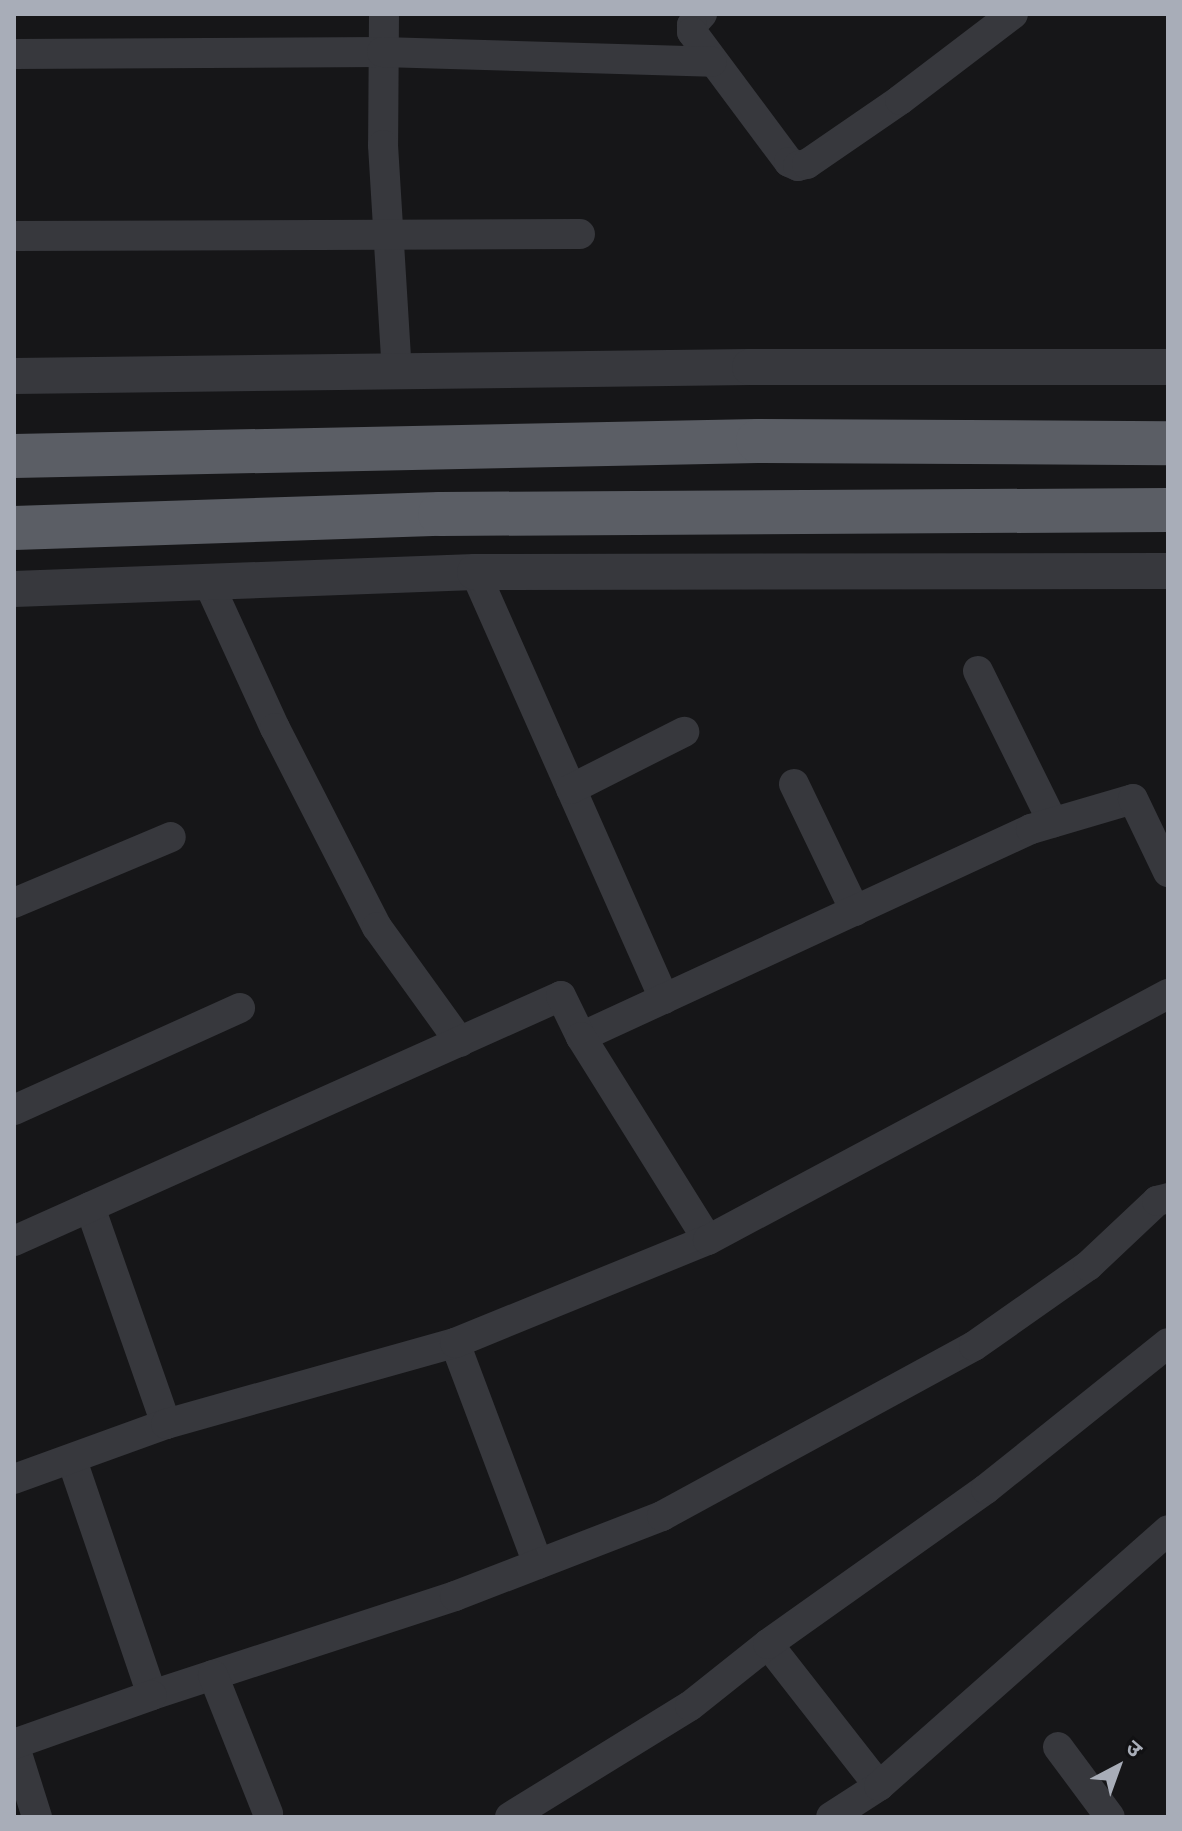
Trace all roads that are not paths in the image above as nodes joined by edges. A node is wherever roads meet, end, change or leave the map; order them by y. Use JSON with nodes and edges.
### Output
{"nodes":[{"id":1,"x":384,"y":14,"type":"edge"},
{"id":2,"x":702,"y":14,"type":"edge"},
{"id":3,"x":1013,"y":14,"type":"edge"},
{"id":4,"x":382,"y":52,"type":"junction"},
{"id":5,"x":14,"y":54,"type":"edge"},
{"id":6,"x":712,"y":62,"type":"junction"},
{"id":7,"x":388,"y":232,"type":"junction"},
{"id":8,"x":580,"y":234,"type":"dead end"},
{"id":9,"x":14,"y":236,"type":"edge"},
{"id":10,"x":1168,"y":367,"type":"edge"},
{"id":11,"x":397,"y":372,"type":"junction"},
{"id":12,"x":14,"y":376,"type":"edge"},
{"id":13,"x":1168,"y":443,"type":"edge"},
{"id":14,"x":14,"y":456,"type":"edge"},
{"id":15,"x":1168,"y":510,"type":"edge"},
{"id":16,"x":14,"y":528,"type":"edge"},
{"id":17,"x":1168,"y":571,"type":"edge"},
{"id":18,"x":475,"y":572,"type":"junction"},
{"id":19,"x":209,"y":584,"type":"junction"},
{"id":20,"x":14,"y":589,"type":"edge"},
{"id":21,"x":978,"y":671,"type":"dead end"},
{"id":22,"x":684,"y":732,"type":"dead end"},
{"id":23,"x":794,"y":784,"type":"dead end"},
{"id":24,"x":571,"y":789,"type":"junction"},
{"id":25,"x":1053,"y":823,"type":"junction"},
{"id":26,"x":171,"y":837,"type":"dead end"},
{"id":27,"x":1168,"y":872,"type":"edge"},
{"id":28,"x":14,"y":903,"type":"edge"},
{"id":29,"x":855,"y":911,"type":"junction"},
{"id":30,"x":1168,"y":994,"type":"edge"},
{"id":31,"x":664,"y":999,"type":"junction"},
{"id":32,"x":240,"y":1008,"type":"dead end"},
{"id":33,"x":581,"y":1037,"type":"junction"},
{"id":34,"x":460,"y":1042,"type":"junction"},
{"id":35,"x":14,"y":1110,"type":"edge"},
{"id":36,"x":1168,"y":1198,"type":"edge"},
{"id":37,"x":90,"y":1207,"type":"junction"},
{"id":38,"x":708,"y":1240,"type":"junction"},
{"id":39,"x":14,"y":1241,"type":"edge"},
{"id":40,"x":455,"y":1343,"type":"junction"},
{"id":41,"x":1168,"y":1343,"type":"edge"},
{"id":42,"x":166,"y":1424,"type":"junction"},
{"id":43,"x":72,"y":1460,"type":"junction"},
{"id":44,"x":14,"y":1479,"type":"edge"},
{"id":45,"x":1168,"y":1530,"type":"edge"},
{"id":46,"x":538,"y":1564,"type":"junction"},
{"id":47,"x":768,"y":1644,"type":"junction"},
{"id":48,"x":213,"y":1675,"type":"junction"},
{"id":49,"x":152,"y":1695,"type":"junction"},
{"id":50,"x":1058,"y":1747,"type":"dead end"},
{"id":51,"x":879,"y":1786,"type":"junction"},
{"id":52,"x":268,"y":1813,"type":"dead end"},
{"id":53,"x":37,"y":1817,"type":"edge"},
{"id":54,"x":510,"y":1817,"type":"edge"},
{"id":55,"x":831,"y":1817,"type":"edge"},
{"id":56,"x":1110,"y":1817,"type":"edge"}],
"edges":[{"from":1,"to":4,"type":"street"},
{"from":2,"to":6,"type":"street"},
{"from":3,"to":6,"type":"street"},
{"from":4,"to":5,"type":"street"},
{"from":4,"to":6,"type":"street"},
{"from":4,"to":7,"type":"street"},
{"from":7,"to":8,"type":"street"},
{"from":7,"to":9,"type":"street"},
{"from":7,"to":11,"type":"street"},
{"from":10,"to":11,"type":"street"},
{"from":11,"to":12,"type":"street"},
{"from":13,"to":14,"type":"highway"},
{"from":15,"to":16,"type":"highway"},
{"from":17,"to":18,"type":"street"},
{"from":18,"to":19,"type":"street"},
{"from":18,"to":24,"type":"street"},
{"from":19,"to":20,"type":"street"},
{"from":19,"to":34,"type":"street"},
{"from":21,"to":25,"type":"street"},
{"from":22,"to":24,"type":"street"},
{"from":23,"to":29,"type":"street"},
{"from":24,"to":31,"type":"street"},
{"from":25,"to":27,"type":"street"},
{"from":25,"to":29,"type":"street"},
{"from":26,"to":28,"type":"street"},
{"from":29,"to":31,"type":"street"},
{"from":30,"to":38,"type":"street"},
{"from":31,"to":33,"type":"street"},
{"from":32,"to":35,"type":"street"},
{"from":33,"to":34,"type":"street"},
{"from":33,"to":38,"type":"street"},
{"from":34,"to":37,"type":"street"},
{"from":36,"to":46,"type":"street"},
{"from":37,"to":39,"type":"street"},
{"from":37,"to":42,"type":"street"},
{"from":38,"to":40,"type":"street"},
{"from":40,"to":42,"type":"street"},
{"from":40,"to":46,"type":"street"},
{"from":41,"to":47,"type":"street"},
{"from":42,"to":43,"type":"street"},
{"from":43,"to":44,"type":"street"},
{"from":43,"to":49,"type":"street"},
{"from":45,"to":51,"type":"street"},
{"from":46,"to":48,"type":"street"},
{"from":47,"to":51,"type":"street"},
{"from":47,"to":54,"type":"street"},
{"from":48,"to":49,"type":"street"},
{"from":48,"to":52,"type":"street"},
{"from":49,"to":53,"type":"street"},
{"from":50,"to":56,"type":"street"},
{"from":51,"to":55,"type":"street"}]}
